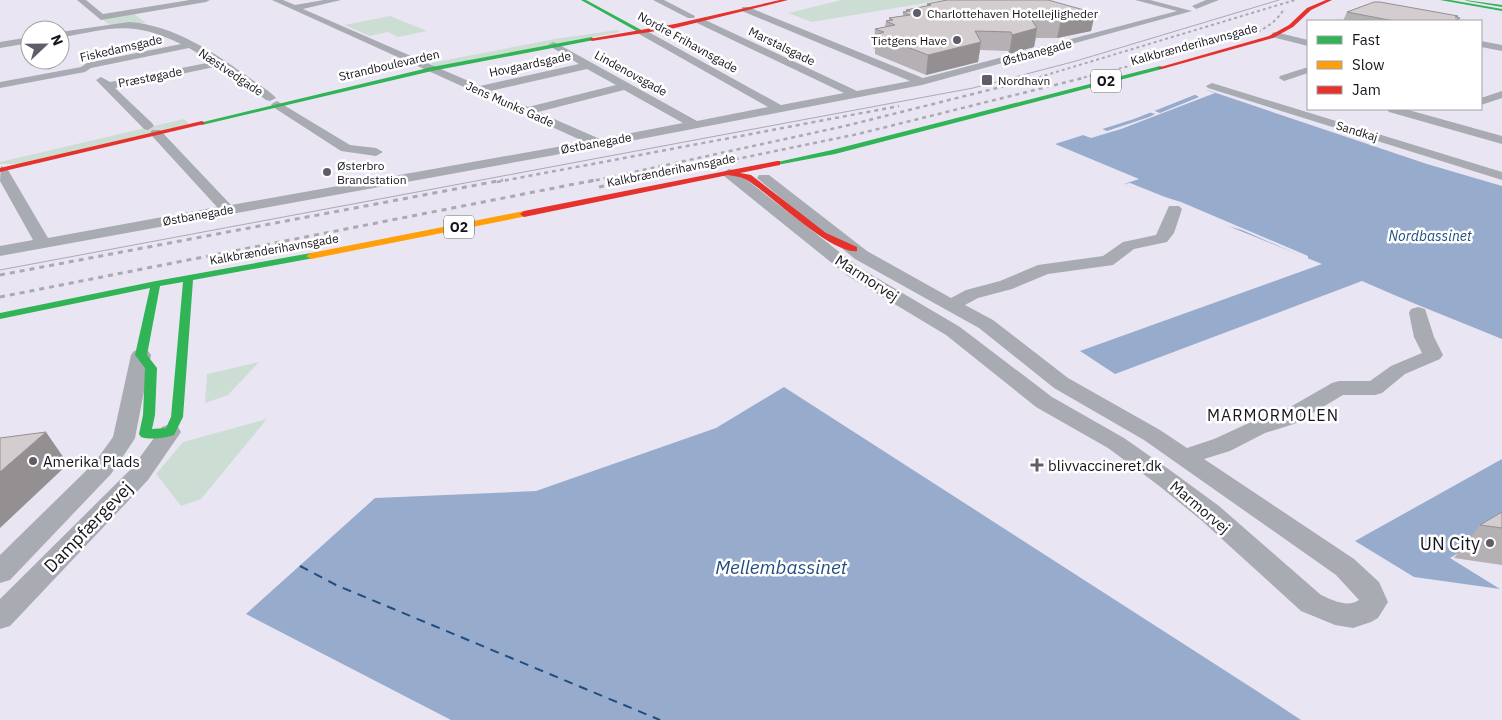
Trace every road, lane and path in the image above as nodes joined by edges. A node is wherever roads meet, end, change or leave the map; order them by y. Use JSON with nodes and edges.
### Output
{"nodes":[{"id":1,"x":81,"y":0,"type":"edge"},
{"id":2,"x":206,"y":0,"type":"edge"},
{"id":3,"x":276,"y":0,"type":"edge"},
{"id":4,"x":338,"y":0,"type":"edge"},
{"id":5,"x":583,"y":0,"type":"edge"},
{"id":6,"x":657,"y":0,"type":"edge"},
{"id":7,"x":786,"y":0,"type":"edge"},
{"id":8,"x":1139,"y":0,"type":"edge"},
{"id":9,"x":1215,"y":0,"type":"edge"},
{"id":10,"x":1330,"y":0,"type":"edge"},
{"id":11,"x":1442,"y":0,"type":"edge"},
{"id":12,"x":1454,"y":0,"type":"edge"},
{"id":13,"x":1467,"y":0,"type":"edge"},
{"id":14,"x":1341,"y":3,"type":"dead end"},
{"id":15,"x":739,"y":5,"type":"junction"},
{"id":16,"x":1196,"y":6,"type":"dead end"},
{"id":17,"x":294,"y":8,"type":"junction"},
{"id":18,"x":1502,"y":8,"type":"edge"},
{"id":19,"x":100,"y":17,"type":"junction"},
{"id":20,"x":695,"y":18,"type":"junction"},
{"id":21,"x":1314,"y":20,"type":"edge"},
{"id":22,"x":630,"y":26,"type":"junction"},
{"id":23,"x":1095,"y":27,"type":"edge"},
{"id":24,"x":106,"y":28,"type":"junction"},
{"id":25,"x":1307,"y":29,"type":"edge"},
{"id":26,"x":642,"y":32,"type":"junction"},
{"id":27,"x":1113,"y":32,"type":"junction"},
{"id":28,"x":70,"y":33,"type":"edge"},
{"id":29,"x":1275,"y":35,"type":"junction"},
{"id":30,"x":1292,"y":39,"type":"junction"},
{"id":31,"x":20,"y":42,"type":"edge"},
{"id":32,"x":1307,"y":43,"type":"edge"},
{"id":33,"x":1482,"y":44,"type":"edge"},
{"id":34,"x":0,"y":45,"type":"edge"},
{"id":35,"x":189,"y":45,"type":"junction"},
{"id":36,"x":553,"y":45,"type":"junction"},
{"id":37,"x":1502,"y":48,"type":"edge"},
{"id":38,"x":78,"y":54,"type":"dead end"},
{"id":39,"x":221,"y":63,"type":"junction"},
{"id":40,"x":420,"y":64,"type":"junction"},
{"id":41,"x":589,"y":65,"type":"junction"},
{"id":42,"x":86,"y":68,"type":"junction"},
{"id":43,"x":432,"y":69,"type":"junction"},
{"id":44,"x":1307,"y":70,"type":"edge"},
{"id":45,"x":922,"y":82,"type":"junction"},
{"id":46,"x":1300,"y":82,"type":"dead end"},
{"id":47,"x":0,"y":85,"type":"edge"},
{"id":48,"x":108,"y":86,"type":"junction"},
{"id":49,"x":625,"y":86,"type":"junction"},
{"id":50,"x":1212,"y":86,"type":"dead end"},
{"id":51,"x":1486,"y":86,"type":"dead end"},
{"id":52,"x":478,"y":90,"type":"junction"},
{"id":53,"x":1502,"y":90,"type":"edge"},
{"id":54,"x":854,"y":94,"type":"junction"},
{"id":55,"x":1502,"y":94,"type":"edge"},
{"id":56,"x":274,"y":102,"type":"junction"},
{"id":57,"x":1482,"y":102,"type":"edge"},
{"id":58,"x":778,"y":108,"type":"junction"},
{"id":59,"x":1397,"y":110,"type":"edge"},
{"id":60,"x":526,"y":111,"type":"junction"},
{"id":61,"x":695,"y":125,"type":"junction"},
{"id":62,"x":152,"y":129,"type":"junction"},
{"id":63,"x":1502,"y":140,"type":"edge"},
{"id":64,"x":599,"y":143,"type":"junction"},
{"id":65,"x":376,"y":152,"type":"dead end"},
{"id":66,"x":0,"y":167,"type":"edge"},
{"id":67,"x":1502,"y":176,"type":"edge"},
{"id":68,"x":760,"y":177,"type":"junction"},
{"id":69,"x":1174,"y":209,"type":"dead end"},
{"id":70,"x":228,"y":210,"type":"junction"},
{"id":71,"x":43,"y":243,"type":"junction"},
{"id":72,"x":0,"y":251,"type":"edge"},
{"id":73,"x":188,"y":278,"type":"junction"},
{"id":74,"x":254,"y":278,"type":"dead end"},
{"id":75,"x":156,"y":284,"type":"junction"},
{"id":76,"x":951,"y":305,"type":"junction"},
{"id":77,"x":1418,"y":313,"type":"dead end"},
{"id":78,"x":0,"y":316,"type":"edge"},
{"id":79,"x":141,"y":355,"type":"joint"},
{"id":80,"x":136,"y":425,"type":"junction"},
{"id":81,"x":173,"y":425,"type":"junction"},
{"id":82,"x":1185,"y":457,"type":"junction"},
{"id":83,"x":0,"y":572,"type":"edge"},
{"id":84,"x":0,"y":617,"type":"edge"}],
"edges":[{"from":1,"to":19,"type":"street"},
{"from":2,"to":19,"type":"street"},
{"from":3,"to":17,"type":"street","name":"Jens Munks Gade"},
{"from":4,"to":17,"type":"street"},
{"from":5,"to":22,"type":"main road","name":"Nordre Frihavnsgade"},
{"from":6,"to":20,"type":"street","name":"Marstalsgade"},
{"from":7,"to":15,"type":"main road","name":"Strandboulevarden"},
{"from":8,"to":27,"type":"street","name":"Østbanegade"},
{"from":9,"to":16,"type":"street"},
{"from":10,"to":29,"type":"main road","name":"Kalkbrænderihavnsgade","number":"O2"},
{"from":11,"to":18,"type":"main road"},
{"from":12,"to":18,"type":"main road"},
{"from":13,"to":18,"type":"main road"},
{"from":14,"to":21,"type":"main road"},
{"from":15,"to":20,"type":"main road","name":"Strandboulevarden"},
{"from":15,"to":45,"type":"street"},
{"from":17,"to":40,"type":"street","name":"Jens Munks Gade"},
{"from":19,"to":24,"type":"street"},
{"from":20,"to":26,"type":"main road","name":"Strandboulevarden"},
{"from":20,"to":54,"type":"street","name":"Marstalsgade"},
{"from":22,"to":26,"type":"main road","name":"Nordre Frihavnsgade"},
{"from":22,"to":40,"type":"main road","name":"Strandboulevarden"},
{"from":23,"to":27,"type":"street"},
{"from":24,"to":28,"type":"street"},
{"from":24,"to":35,"type":"street","name":"Næstvedgade"},
{"from":25,"to":30,"type":"main road","name":"Kalkbrænderihavnsgade","number":"O2"},
{"from":26,"to":36,"type":"main road","name":"Strandboulevarden"},
{"from":26,"to":58,"type":"street","name":"Nordre Frihavnsgade"},
{"from":27,"to":45,"type":"street","name":"Østbanegade"},
{"from":29,"to":30,"type":"street"},
{"from":29,"to":68,"type":"main road","name":"Kalkbrænderihavnsgade","number":"O2"},
{"from":30,"to":32,"type":"street"},
{"from":30,"to":68,"type":"main road","name":"Kalkbrænderihavnsgade","number":"O2"},
{"from":31,"to":34,"type":"street"},
{"from":33,"to":37,"type":"street"},
{"from":35,"to":39,"type":"street","name":"Næstvedgade"},
{"from":35,"to":42,"type":"street","name":"Fiskedamsgade"},
{"from":36,"to":41,"type":"street","name":"Lindenovsgade"},
{"from":36,"to":43,"type":"main road","name":"Strandboulevarden"},
{"from":38,"to":42,"type":"street","name":"Præstøgade"},
{"from":39,"to":48,"type":"street","name":"Præstøgade"},
{"from":39,"to":56,"type":"street","name":"Næstvedgade"},
{"from":40,"to":43,"type":"street","name":"Jens Munks Gade"},
{"from":40,"to":56,"type":"main road","name":"Strandboulevarden"},
{"from":41,"to":49,"type":"street","name":"Lindenovsgade"},
{"from":41,"to":52,"type":"street","name":"Hovgaardsgade"},
{"from":42,"to":47,"type":"street","name":"Fiskedamsgade"},
{"from":42,"to":48,"type":"street","name":"Præstøgade"},
{"from":43,"to":52,"type":"street","name":"Jens Munks Gade"},
{"from":43,"to":56,"type":"main road","name":"Strandboulevarden"},
{"from":44,"to":46,"type":"street"},
{"from":45,"to":54,"type":"street","name":"Østbanegade"},
{"from":48,"to":62,"type":"street","name":"Præstøgade"},
{"from":49,"to":60,"type":"street"},
{"from":49,"to":61,"type":"street","name":"Lindenovsgade"},
{"from":50,"to":67,"type":"street","name":"Sandkaj"},
{"from":51,"to":53,"type":"street"},
{"from":52,"to":60,"type":"street","name":"Jens Munks Gade"},
{"from":54,"to":58,"type":"street","name":"Østbanegade"},
{"from":55,"to":57,"type":"street"},
{"from":56,"to":62,"type":"main road","name":"Strandboulevarden"},
{"from":56,"to":65,"type":"street","name":"Næstvedgade"},
{"from":58,"to":61,"type":"street","name":"Østbanegade"},
{"from":59,"to":63,"type":"street"},
{"from":60,"to":64,"type":"street","name":"Jens Munks Gade"},
{"from":61,"to":64,"type":"street","name":"Østbanegade"},
{"from":62,"to":66,"type":"main road","name":"Strandboulevarden"},
{"from":62,"to":70,"type":"street","name":"Præstøgade"},
{"from":64,"to":70,"type":"street","name":"Østbanegade"},
{"from":66,"to":71,"type":"street"},
{"from":68,"to":73,"type":"main road","name":"Kalkbrænderihavnsgade","number":"O2"},
{"from":68,"to":74,"type":"main road","name":"Kalkbrænderihavnsgade","number":"O2"},
{"from":68,"to":76,"type":"street","name":"Marmorvej"},
{"from":68,"to":82,"type":"street","name":"Marmorvej"},
{"from":69,"to":76,"type":"street"},
{"from":70,"to":71,"type":"street","name":"Østbanegade"},
{"from":71,"to":72,"type":"street","name":"Østbanegade"},
{"from":73,"to":75,"type":"main road","name":"Kalkbrænderihavnsgade","number":"O2"},
{"from":73,"to":81,"type":"main road"},
{"from":75,"to":78,"type":"main road","name":"Kalkbrænderihavnsgade","number":"O2"},
{"from":75,"to":79,"type":"main road","name":"Dampfærgevej"},
{"from":76,"to":82,"type":"street","name":"Marmorvej"},
{"from":77,"to":82,"type":"street","name":"Marmorvej"},
{"from":79,"to":80,"type":"street","name":"Dampfærgevej"},
{"from":80,"to":81,"type":"street"},
{"from":80,"to":83,"type":"street","name":"Dampfærgevej"},
{"from":81,"to":84,"type":"street","name":"Dampfærgevej"}]}
